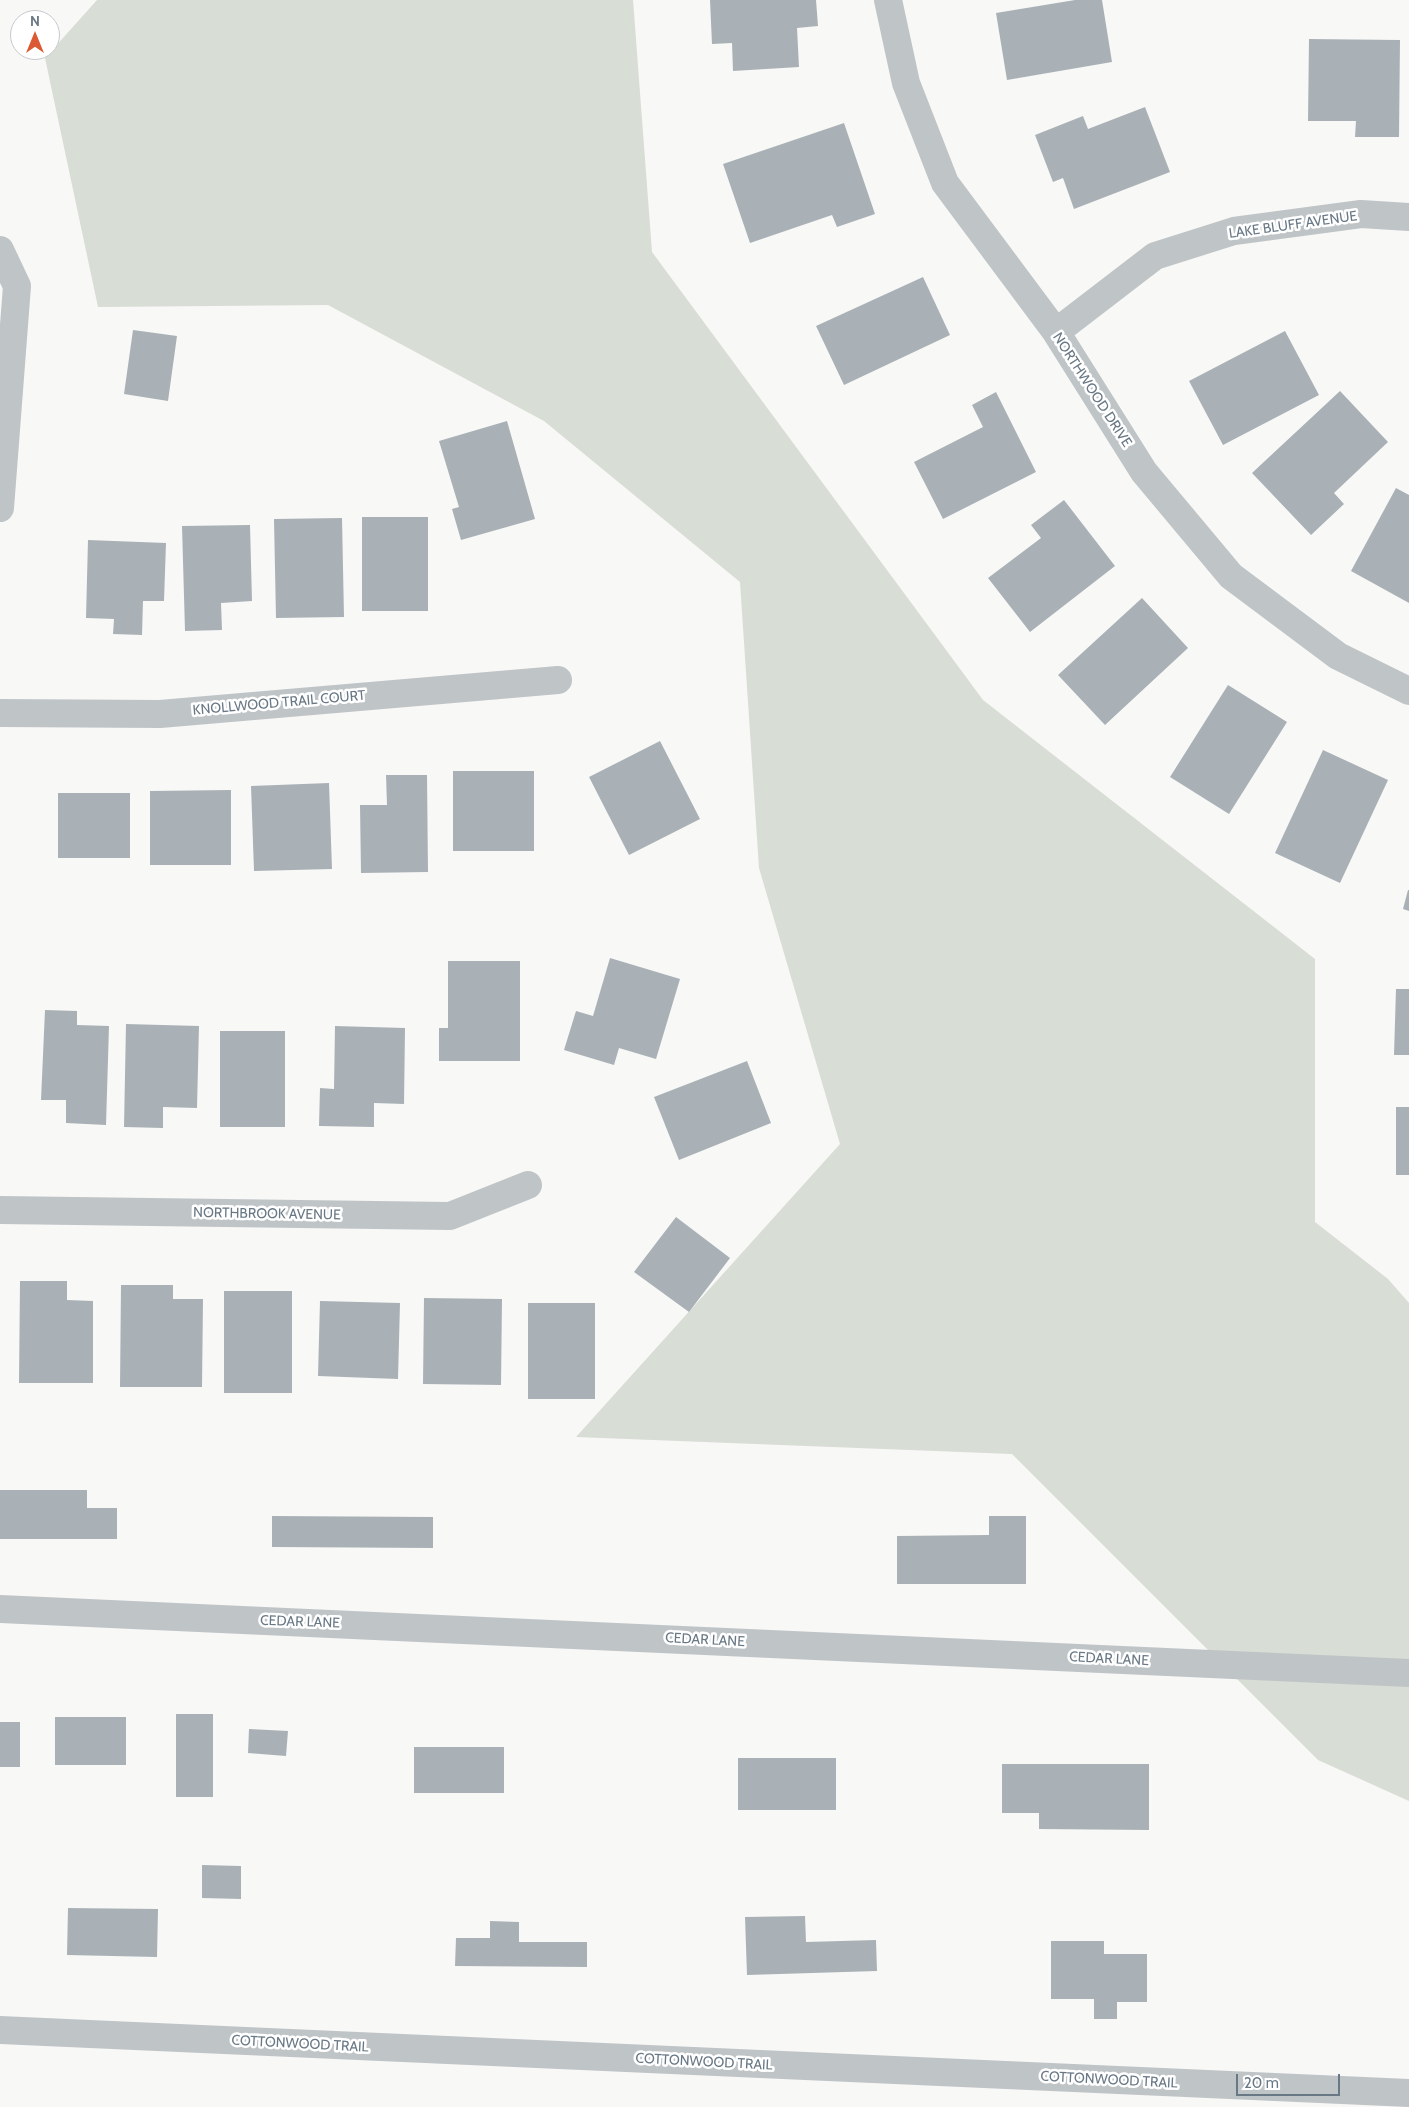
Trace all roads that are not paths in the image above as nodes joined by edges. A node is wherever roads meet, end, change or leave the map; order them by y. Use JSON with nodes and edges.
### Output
{"nodes":[{"id":1,"x":888,"y":0,"type":"edge"},
{"id":2,"x":1409,"y":217,"type":"edge"},
{"id":3,"x":0,"y":250,"type":"edge"},
{"id":4,"x":1056,"y":332,"type":"junction"},
{"id":5,"x":0,"y":508,"type":"edge"},
{"id":6,"x":558,"y":680,"type":"dead end"},
{"id":7,"x":1409,"y":691,"type":"edge"},
{"id":8,"x":0,"y":713,"type":"edge"},
{"id":9,"x":528,"y":1185,"type":"dead end"},
{"id":10,"x":0,"y":1210,"type":"edge"},
{"id":11,"x":0,"y":1609,"type":"edge"},
{"id":12,"x":1409,"y":1674,"type":"edge"},
{"id":13,"x":0,"y":2030,"type":"edge"},
{"id":14,"x":1409,"y":2093,"type":"edge"}],
"edges":[{"from":1,"to":4,"type":"street","name":"NORTHWOOD DRIVE"},
{"from":2,"to":4,"type":"street","name":"LAKE BLUFF AVENUE"},
{"from":3,"to":5,"type":"street"},
{"from":4,"to":7,"type":"street","name":"NORTHWOOD DRIVE"},
{"from":6,"to":8,"type":"street","name":"KNOLLWOOD TRAIL COURT"},
{"from":9,"to":10,"type":"street","name":"NORTHBROOK AVENUE"},
{"from":11,"to":12,"type":"street","name":"CEDAR LANE"},
{"from":13,"to":14,"type":"street","name":"COTTONWOOD TRAIL"}]}
